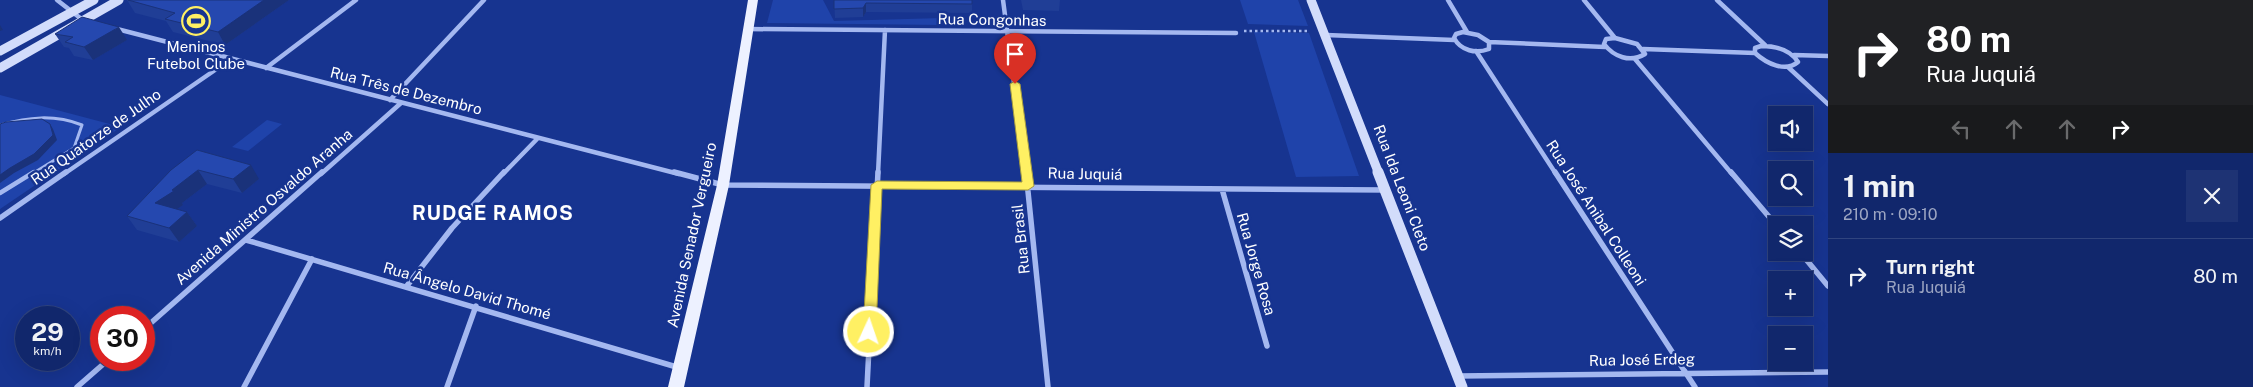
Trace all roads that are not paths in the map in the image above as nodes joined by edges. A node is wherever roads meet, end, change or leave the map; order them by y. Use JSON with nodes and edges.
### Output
{"nodes":[{"id":1,"x":57,"y":0,"type":"edge"},
{"id":2,"x":94,"y":0,"type":"edge"},
{"id":3,"x":119,"y":0,"type":"edge"},
{"id":4,"x":356,"y":0,"type":"edge"},
{"id":5,"x":484,"y":0,"type":"edge"},
{"id":6,"x":753,"y":0,"type":"edge"},
{"id":7,"x":1003,"y":0,"type":"edge"},
{"id":8,"x":1311,"y":0,"type":"edge"},
{"id":9,"x":1448,"y":0,"type":"edge"},
{"id":10,"x":1584,"y":0,"type":"edge"},
{"id":11,"x":1717,"y":0,"type":"edge"},
{"id":12,"x":73,"y":11,"type":"junction"},
{"id":13,"x":83,"y":20,"type":"junction"},
{"id":14,"x":92,"y":23,"type":"edge"},
{"id":15,"x":111,"y":28,"type":"edge"},
{"id":16,"x":748,"y":29,"type":"junction"},
{"id":17,"x":885,"y":30,"type":"junction"},
{"id":18,"x":1008,"y":32,"type":"junction"},
{"id":19,"x":1467,"y":32,"type":"junction"},
{"id":20,"x":1236,"y":33,"type":"road end"},
{"id":21,"x":1325,"y":33,"type":"junction"},
{"id":22,"x":1615,"y":38,"type":"junction"},
{"id":23,"x":1454,"y":40,"type":"junction"},
{"id":24,"x":1489,"y":42,"type":"junction"},
{"id":25,"x":1765,"y":45,"type":"junction"},
{"id":26,"x":1605,"y":47,"type":"junction"},
{"id":27,"x":1643,"y":48,"type":"junction"},
{"id":28,"x":0,"y":51,"type":"edge"},
{"id":29,"x":1476,"y":52,"type":"junction"},
{"id":30,"x":1755,"y":53,"type":"junction"},
{"id":31,"x":1793,"y":55,"type":"junction"},
{"id":32,"x":1828,"y":56,"type":"edge"},
{"id":33,"x":1635,"y":58,"type":"junction"},
{"id":34,"x":231,"y":59,"type":"junction"},
{"id":35,"x":1788,"y":67,"type":"junction"},
{"id":36,"x":0,"y":68,"type":"edge"},
{"id":37,"x":266,"y":68,"type":"junction"},
{"id":38,"x":390,"y":100,"type":"junction"},
{"id":39,"x":401,"y":103,"type":"junction"},
{"id":40,"x":1828,"y":104,"type":"edge"},
{"id":41,"x":0,"y":124,"type":"edge"},
{"id":42,"x":538,"y":138,"type":"junction"},
{"id":43,"x":723,"y":185,"type":"junction"},
{"id":44,"x":877,"y":185,"type":"junction"},
{"id":45,"x":1028,"y":186,"type":"junction"},
{"id":46,"x":1222,"y":189,"type":"junction"},
{"id":47,"x":1387,"y":190,"type":"junction"},
{"id":48,"x":0,"y":193,"type":"edge"},
{"id":49,"x":1768,"y":216,"type":"edge"},
{"id":50,"x":0,"y":218,"type":"edge"},
{"id":51,"x":246,"y":240,"type":"junction"},
{"id":52,"x":312,"y":259,"type":"junction"},
{"id":53,"x":1807,"y":261,"type":"edge"},
{"id":54,"x":1828,"y":286,"type":"edge"},
{"id":55,"x":406,"y":287,"type":"junction"},
{"id":56,"x":476,"y":306,"type":"junction"},
{"id":57,"x":155,"y":319,"type":"edge"},
{"id":58,"x":1267,"y":346,"type":"dead end"},
{"id":59,"x":680,"y":368,"type":"junction"},
{"id":60,"x":95,"y":371,"type":"edge"},
{"id":61,"x":1685,"y":372,"type":"junction"},
{"id":62,"x":1828,"y":372,"type":"edge"},
{"id":63,"x":1457,"y":376,"type":"junction"},
{"id":64,"x":77,"y":387,"type":"edge"},
{"id":65,"x":244,"y":387,"type":"edge"},
{"id":66,"x":447,"y":387,"type":"edge"},
{"id":67,"x":676,"y":387,"type":"edge"},
{"id":68,"x":867,"y":387,"type":"edge"},
{"id":69,"x":1048,"y":387,"type":"edge"},
{"id":70,"x":1462,"y":387,"type":"edge"},
{"id":71,"x":1695,"y":387,"type":"edge"}],
"edges":[{"from":1,"to":12,"type":"street"},
{"from":2,"to":12,"type":"street"},
{"from":3,"to":13,"type":"street"},
{"from":4,"to":37,"type":"street"},
{"from":5,"to":38,"type":"street"},
{"from":6,"to":16,"type":"main road","name":"Avenida Senador Vergueiro"},
{"from":7,"to":18,"type":"street","name":"Rua Brasil"},
{"from":8,"to":21,"type":"street","name":"Rua Ida Leoni Cleto"},
{"from":9,"to":19,"type":"street"},
{"from":10,"to":22,"type":"street"},
{"from":11,"to":25,"type":"street"},
{"from":12,"to":13,"type":"street"},
{"from":12,"to":28,"type":"street"},
{"from":13,"to":14,"type":"street"},
{"from":13,"to":36,"type":"street"},
{"from":15,"to":34,"type":"street","name":"Rua Três de Dezembro"},
{"from":16,"to":17,"type":"street","name":"Rua Congonhas"},
{"from":16,"to":43,"type":"main road","name":"Avenida Senador Vergueiro"},
{"from":17,"to":18,"type":"street","name":"Rua Congonhas"},
{"from":17,"to":44,"type":"street"},
{"from":18,"to":20,"type":"street","name":"Rua Congonhas"},
{"from":18,"to":45,"type":"street","name":"Rua Brasil"},
{"from":19,"to":23,"type":"street"},
{"from":19,"to":24,"type":"street"},
{"from":21,"to":23,"type":"street"},
{"from":21,"to":47,"type":"street","name":"Rua Ida Leoni Cleto"},
{"from":22,"to":26,"type":"street"},
{"from":22,"to":27,"type":"street"},
{"from":23,"to":29,"type":"street"},
{"from":24,"to":26,"type":"street"},
{"from":24,"to":29,"type":"street"},
{"from":25,"to":30,"type":"street"},
{"from":25,"to":31,"type":"street"},
{"from":26,"to":33,"type":"street"},
{"from":27,"to":30,"type":"street"},
{"from":27,"to":33,"type":"street"},
{"from":29,"to":61,"type":"street","name":"Rua José Anibal Colleoni"},
{"from":30,"to":35,"type":"street"},
{"from":31,"to":32,"type":"street"},
{"from":31,"to":35,"type":"street"},
{"from":33,"to":49,"type":"street"},
{"from":34,"to":37,"type":"street","name":"Rua Três de Dezembro"},
{"from":34,"to":50,"type":"street","name":"Rua Quatorze de Julho"},
{"from":35,"to":40,"type":"street"},
{"from":37,"to":38,"type":"street","name":"Rua Três de Dezembro"},
{"from":38,"to":39,"type":"street","name":"Rua Três de Dezembro"},
{"from":39,"to":42,"type":"street","name":"Rua Três de Dezembro"},
{"from":39,"to":51,"type":"street","name":"Avenida Ministro Osvaldo Aranha"},
{"from":41,"to":48,"type":"lane"},
{"from":42,"to":43,"type":"street","name":"Rua Três de Dezembro"},
{"from":42,"to":55,"type":"street"},
{"from":43,"to":44,"type":"street","name":"Rua Juquiá"},
{"from":43,"to":59,"type":"main road","name":"Avenida Senador Vergueiro"},
{"from":44,"to":45,"type":"street","name":"Rua Juquiá"},
{"from":44,"to":68,"type":"street"},
{"from":45,"to":46,"type":"street","name":"Rua Juquiá"},
{"from":45,"to":69,"type":"street","name":"Rua Brasil"},
{"from":46,"to":47,"type":"street","name":"Rua Juquiá"},
{"from":46,"to":58,"type":"street","name":"Rua Jorge Rosa"},
{"from":47,"to":63,"type":"street","name":"Rua Ida Leoni Cleto"},
{"from":51,"to":52,"type":"street","name":"Rua Ângelo David Thomé"},
{"from":51,"to":57,"type":"street","name":"Avenida Ministro Osvaldo Aranha"},
{"from":52,"to":55,"type":"street","name":"Rua Ângelo David Thomé"},
{"from":52,"to":65,"type":"street"},
{"from":53,"to":54,"type":"street"},
{"from":55,"to":56,"type":"street","name":"Rua Ângelo David Thomé"},
{"from":56,"to":59,"type":"street","name":"Rua Ângelo David Thomé"},
{"from":56,"to":66,"type":"street"},
{"from":59,"to":67,"type":"main road","name":"Avenida Senador Vergueiro"},
{"from":60,"to":64,"type":"street"},
{"from":61,"to":62,"type":"street","name":"Rua José Erdeg"},
{"from":61,"to":63,"type":"street","name":"Rua José Erdeg"},
{"from":61,"to":71,"type":"street","name":"Rua José Anibal Colleoni"},
{"from":63,"to":70,"type":"street","name":"Rua Ida Leoni Cleto"}]}
